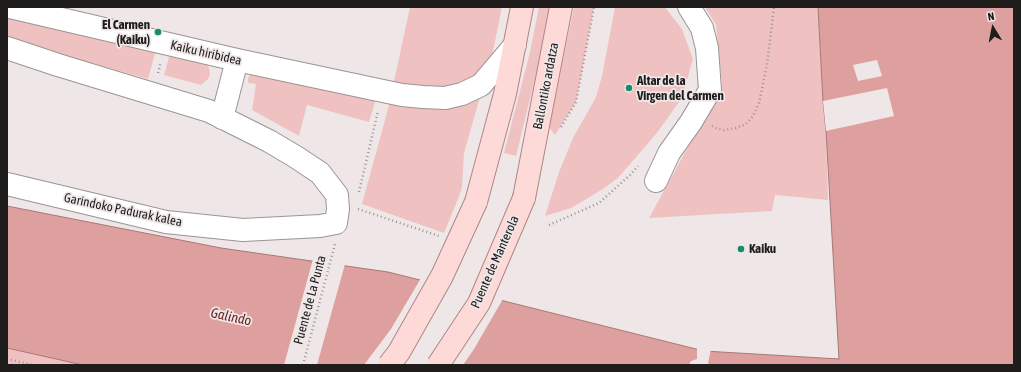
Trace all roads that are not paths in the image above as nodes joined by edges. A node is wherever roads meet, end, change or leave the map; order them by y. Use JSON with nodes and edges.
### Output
{"nodes":[{"id":1,"x":10,"y":7,"type":"edge"},
{"id":2,"x":522,"y":7,"type":"edge"},
{"id":3,"x":561,"y":7,"type":"edge"},
{"id":4,"x":689,"y":7,"type":"edge"},
{"id":5,"x":515,"y":45,"type":"junction"},
{"id":6,"x":7,"y":48,"type":"edge"},
{"id":7,"x":237,"y":60,"type":"junction"},
{"id":8,"x":222,"y":118,"type":"junction"},
{"id":9,"x":656,"y":181,"type":"dead end"},
{"id":10,"x":7,"y":184,"type":"edge"},
{"id":11,"x":524,"y":198,"type":"joint"},
{"id":12,"x":389,"y":365,"type":"edge"},
{"id":13,"x":438,"y":365,"type":"edge"}],
"edges":[{"from":1,"to":7,"type":"street","name":"Kaiku hiribidea"},
{"from":2,"to":5,"type":"main road"},
{"from":3,"to":11,"type":"main road","name":"Ballontiko ardatza"},
{"from":4,"to":9,"type":"street"},
{"from":5,"to":7,"type":"street","name":"Kaiku hiribidea"},
{"from":5,"to":12,"type":"main road","bridge":true},
{"from":6,"to":8,"type":"street"},
{"from":7,"to":8,"type":"street"},
{"from":8,"to":10,"type":"street","name":"Garindoko Padurak kalea"},
{"from":11,"to":13,"type":"main road","name":"Puente de Manterola","bridge":true}]}
